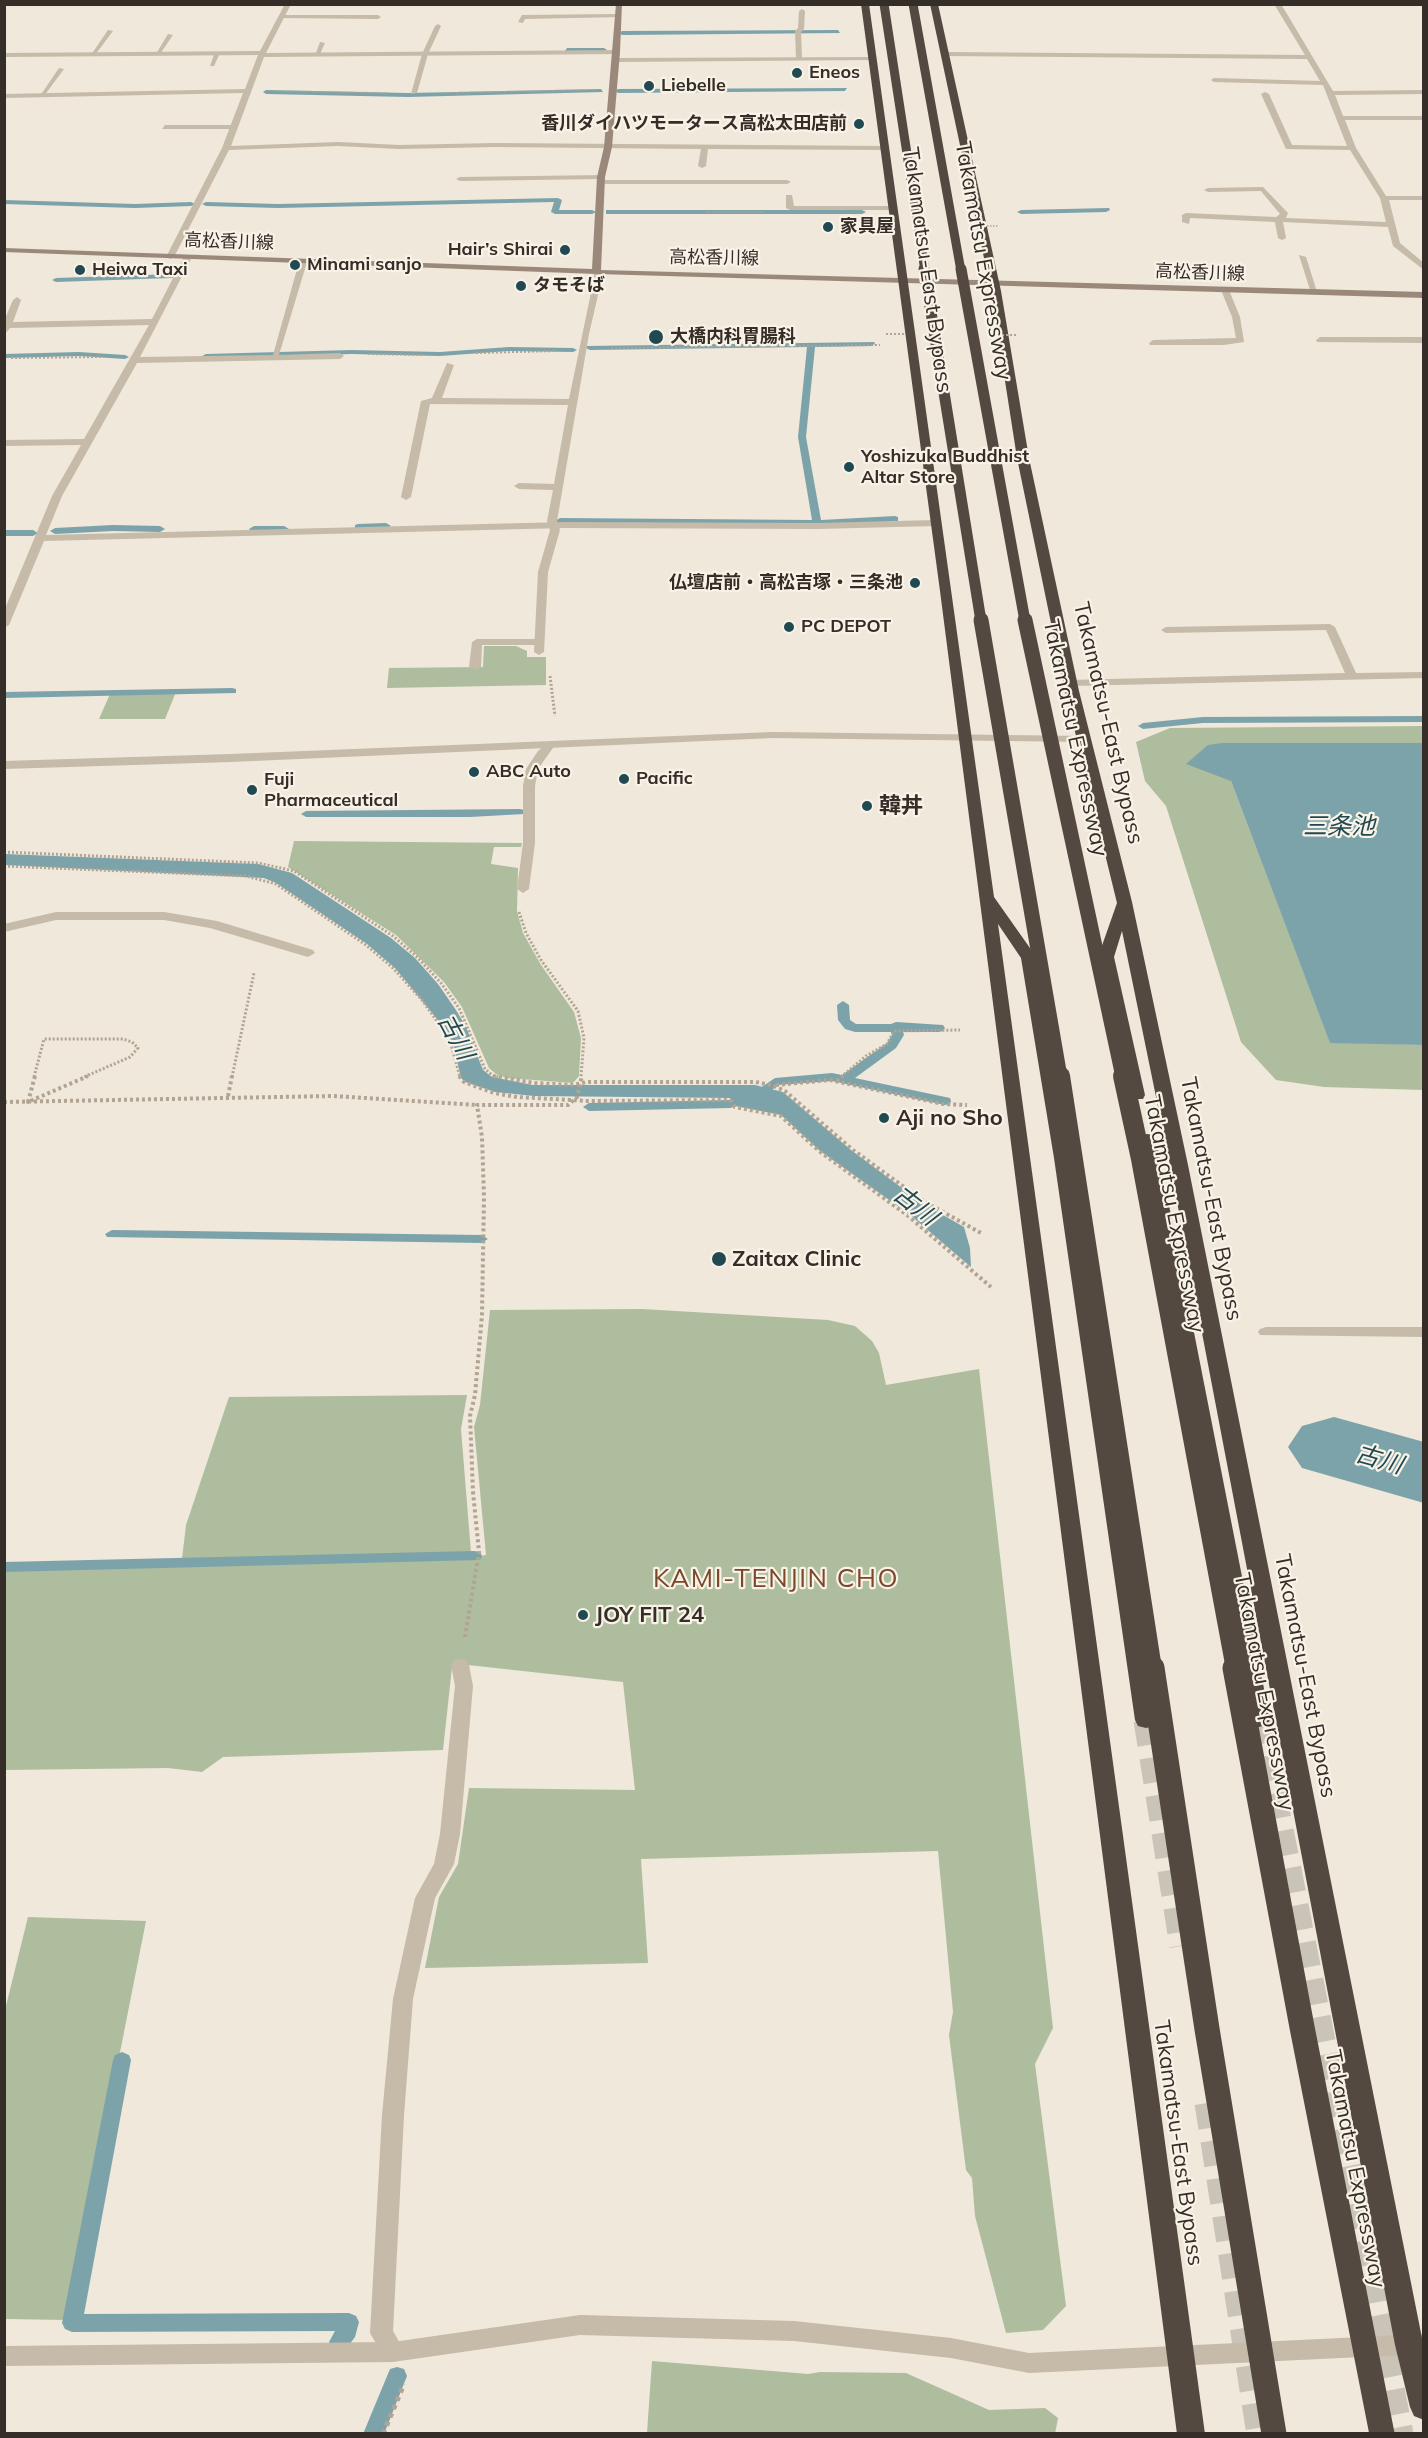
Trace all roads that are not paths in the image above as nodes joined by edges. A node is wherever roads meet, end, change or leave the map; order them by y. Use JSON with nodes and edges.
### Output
{"nodes":[{"id":1,"x":288,"y":4,"type":"edge"},
{"id":2,"x":619,"y":4,"type":"edge"},
{"id":3,"x":866,"y":4,"type":"edge"},
{"id":4,"x":884,"y":4,"type":"edge"},
{"id":5,"x":914,"y":4,"type":"edge"},
{"id":6,"x":934,"y":4,"type":"edge"},
{"id":7,"x":1276,"y":4,"type":"edge"},
{"id":8,"x":802,"y":11,"type":"dead end"},
{"id":9,"x":619,"y":16,"type":"junction"},
{"id":10,"x":282,"y":17,"type":"junction"},
{"id":11,"x":378,"y":17,"type":"dead end"},
{"id":12,"x":521,"y":22,"type":"dead end"},
{"id":13,"x":438,"y":26,"type":"dead end"},
{"id":14,"x":110,"y":31,"type":"dead end"},
{"id":15,"x":170,"y":35,"type":"dead end"},
{"id":16,"x":322,"y":43,"type":"dead end"},
{"id":17,"x":217,"y":53,"type":"junction"},
{"id":18,"x":93,"y":54,"type":"junction"},
{"id":19,"x":158,"y":54,"type":"junction"},
{"id":20,"x":262,"y":54,"type":"junction"},
{"id":21,"x":425,"y":54,"type":"junction"},
{"id":22,"x":945,"y":54,"type":"junction"},
{"id":23,"x":4,"y":55,"type":"edge"},
{"id":24,"x":317,"y":55,"type":"junction"},
{"id":25,"x":617,"y":56,"type":"junction"},
{"id":26,"x":1311,"y":57,"type":"junction"},
{"id":27,"x":799,"y":58,"type":"junction"},
{"id":28,"x":872,"y":58,"type":"junction"},
{"id":29,"x":212,"y":65,"type":"dead end"},
{"id":30,"x":61,"y":69,"type":"dead end"},
{"id":31,"x":1214,"y":80,"type":"dead end"},
{"id":32,"x":1325,"y":83,"type":"junction"},
{"id":33,"x":248,"y":91,"type":"junction"},
{"id":34,"x":1424,"y":92,"type":"edge"},
{"id":35,"x":413,"y":93,"type":"road end"},
{"id":36,"x":1331,"y":93,"type":"junction"},
{"id":37,"x":1265,"y":94,"type":"dead end"},
{"id":38,"x":42,"y":95,"type":"junction"},
{"id":39,"x":4,"y":96,"type":"edge"},
{"id":40,"x":1341,"y":118,"type":"junction"},
{"id":41,"x":1424,"y":118,"type":"edge"},
{"id":42,"x":165,"y":126,"type":"dead end"},
{"id":43,"x":234,"y":127,"type":"junction"},
{"id":44,"x":608,"y":147,"type":"junction"},
{"id":45,"x":705,"y":147,"type":"junction"},
{"id":46,"x":226,"y":148,"type":"junction"},
{"id":47,"x":885,"y":148,"type":"junction"},
{"id":48,"x":1352,"y":148,"type":"junction"},
{"id":49,"x":702,"y":166,"type":"dead end"},
{"id":50,"x":460,"y":179,"type":"dead end"},
{"id":51,"x":602,"y":179,"type":"junction"},
{"id":52,"x":787,"y":182,"type":"dead end"},
{"id":53,"x":1208,"y":190,"type":"dead end"},
{"id":54,"x":789,"y":197,"type":"dead end"},
{"id":55,"x":1384,"y":198,"type":"junction"},
{"id":56,"x":1424,"y":198,"type":"edge"},
{"id":57,"x":894,"y":208,"type":"junction"},
{"id":58,"x":1278,"y":219,"type":"junction"},
{"id":59,"x":1186,"y":222,"type":"dead end"},
{"id":60,"x":1390,"y":225,"type":"junction"},
{"id":61,"x":1282,"y":238,"type":"dead end"},
{"id":62,"x":4,"y":250,"type":"edge"},
{"id":63,"x":170,"y":257,"type":"junction"},
{"id":64,"x":188,"y":257,"type":"junction"},
{"id":65,"x":1302,"y":257,"type":"dead end"},
{"id":66,"x":303,"y":262,"type":"junction"},
{"id":67,"x":1424,"y":268,"type":"edge"},
{"id":68,"x":597,"y":272,"type":"junction"},
{"id":69,"x":903,"y":279,"type":"junction"},
{"id":70,"x":994,"y":283,"type":"junction"},
{"id":71,"x":1225,"y":290,"type":"junction"},
{"id":72,"x":1315,"y":293,"type":"junction"},
{"id":73,"x":1424,"y":296,"type":"edge"},
{"id":74,"x":17,"y":300,"type":"dead end"},
{"id":75,"x":155,"y":322,"type":"junction"},
{"id":76,"x":6,"y":329,"type":"edge"},
{"id":77,"x":1320,"y":340,"type":"dead end"},
{"id":78,"x":1424,"y":340,"type":"edge"},
{"id":79,"x":1153,"y":343,"type":"dead end"},
{"id":80,"x":276,"y":353,"type":"dead end"},
{"id":81,"x":340,"y":356,"type":"dead end"},
{"id":82,"x":134,"y":360,"type":"junction"},
{"id":83,"x":450,"y":365,"type":"dead end"},
{"id":84,"x":436,"y":401,"type":"junction"},
{"id":85,"x":572,"y":402,"type":"junction"},
{"id":86,"x":88,"y":442,"type":"junction"},
{"id":87,"x":4,"y":443,"type":"edge"},
{"id":88,"x":519,"y":486,"type":"dead end"},
{"id":89,"x":558,"y":487,"type":"junction"},
{"id":90,"x":406,"y":497,"type":"dead end"},
{"id":91,"x":936,"y":523,"type":"junction"},
{"id":92,"x":553,"y":525,"type":"junction"},
{"id":93,"x":42,"y":538,"type":"junction"},
{"id":94,"x":4,"y":626,"type":"edge"},
{"id":95,"x":1166,"y":630,"type":"dead end"},
{"id":96,"x":475,"y":667,"type":"dead end"},
{"id":97,"x":1424,"y":675,"type":"edge"},
{"id":98,"x":1352,"y":677,"type":"junction"},
{"id":99,"x":1071,"y":683,"type":"junction"},
{"id":100,"x":966,"y":736,"type":"junction"},
{"id":101,"x":1084,"y":739,"type":"junction"},
{"id":102,"x":549,"y":745,"type":"junction"},
{"id":103,"x":4,"y":765,"type":"edge"},
{"id":104,"x":522,"y":890,"type":"road end"},
{"id":105,"x":987,"y":897,"type":"junction"},
{"id":106,"x":1124,"y":902,"type":"junction"},
{"id":107,"x":4,"y":928,"type":"edge"},
{"id":108,"x":308,"y":953,"type":"dead end"},
{"id":109,"x":1266,"y":1332,"type":"dead end"},
{"id":110,"x":1424,"y":1332,"type":"edge"},
{"id":111,"x":460,"y":1665,"type":"road end"},
{"id":112,"x":1258,"y":1719,"type":"tunnel mouth"},
{"id":113,"x":1146,"y":1720,"type":"tunnel mouth"},
{"id":114,"x":1416,"y":2345,"type":"edge"},
{"id":115,"x":393,"y":2352,"type":"junction"},
{"id":116,"x":1181,"y":2355,"type":"junction"},
{"id":117,"x":4,"y":2356,"type":"edge"},
{"id":118,"x":1424,"y":2407,"type":"edge"},
{"id":119,"x":1191,"y":2433,"type":"edge"},
{"id":120,"x":1274,"y":2433,"type":"edge"},
{"id":121,"x":1382,"y":2433,"type":"edge"}],
"edges":[{"from":1,"to":10,"type":"street"},
{"from":2,"to":9,"type":"main road"},
{"from":3,"to":28,"type":"highway","name":"Takamatsu-East Bypass"},
{"from":4,"to":120,"type":"highway","bridge":true},
{"from":5,"to":121,"type":"highway","name":"Takamatsu Expressway","bridge":true},
{"from":6,"to":22,"type":"highway","name":"Takamatsu-East Bypass"},
{"from":7,"to":26,"type":"street"},
{"from":8,"to":27,"type":"street"},
{"from":9,"to":12,"type":"street"},
{"from":9,"to":25,"type":"main road"},
{"from":10,"to":11,"type":"street"},
{"from":10,"to":20,"type":"street"},
{"from":13,"to":21,"type":"street"},
{"from":14,"to":18,"type":"street"},
{"from":15,"to":19,"type":"street"},
{"from":16,"to":24,"type":"street"},
{"from":17,"to":19,"type":"street"},
{"from":17,"to":20,"type":"street"},
{"from":17,"to":29,"type":"street"},
{"from":18,"to":19,"type":"street"},
{"from":18,"to":23,"type":"street"},
{"from":20,"to":24,"type":"street"},
{"from":20,"to":33,"type":"street"},
{"from":21,"to":24,"type":"street"},
{"from":21,"to":25,"type":"street"},
{"from":21,"to":35,"type":"street"},
{"from":22,"to":26,"type":"street"},
{"from":22,"to":70,"type":"highway","name":"Takamatsu-East Bypass"},
{"from":25,"to":27,"type":"street"},
{"from":25,"to":44,"type":"main road"},
{"from":26,"to":32,"type":"street"},
{"from":27,"to":28,"type":"street"},
{"from":28,"to":47,"type":"highway","name":"Takamatsu-East Bypass"},
{"from":30,"to":38,"type":"street"},
{"from":31,"to":32,"type":"street"},
{"from":32,"to":36,"type":"street"},
{"from":33,"to":38,"type":"street"},
{"from":33,"to":43,"type":"street"},
{"from":34,"to":36,"type":"street"},
{"from":36,"to":40,"type":"street"},
{"from":37,"to":48,"type":"street"},
{"from":38,"to":39,"type":"street"},
{"from":40,"to":41,"type":"street"},
{"from":40,"to":48,"type":"street"},
{"from":42,"to":43,"type":"street"},
{"from":43,"to":46,"type":"street"},
{"from":44,"to":45,"type":"street"},
{"from":44,"to":46,"type":"street"},
{"from":44,"to":51,"type":"main road"},
{"from":45,"to":47,"type":"street"},
{"from":45,"to":49,"type":"street"},
{"from":46,"to":63,"type":"street"},
{"from":47,"to":57,"type":"highway","name":"Takamatsu-East Bypass"},
{"from":48,"to":55,"type":"street"},
{"from":50,"to":51,"type":"street"},
{"from":51,"to":52,"type":"street"},
{"from":51,"to":68,"type":"main road"},
{"from":53,"to":58,"type":"street"},
{"from":54,"to":57,"type":"street"},
{"from":55,"to":56,"type":"street"},
{"from":55,"to":60,"type":"street"},
{"from":57,"to":69,"type":"highway","name":"Takamatsu-East Bypass"},
{"from":58,"to":59,"type":"street"},
{"from":58,"to":60,"type":"street"},
{"from":58,"to":61,"type":"street"},
{"from":60,"to":67,"type":"street"},
{"from":62,"to":63,"type":"main road","name":"高松香川線"},
{"from":63,"to":64,"type":"main road","name":"高松香川線"},
{"from":64,"to":66,"type":"main road","name":"高松香川線"},
{"from":64,"to":75,"type":"street"},
{"from":65,"to":72,"type":"street"},
{"from":66,"to":68,"type":"main road","name":"高松香川線"},
{"from":66,"to":80,"type":"street"},
{"from":68,"to":69,"type":"main road","name":"高松香川線"},
{"from":68,"to":85,"type":"street"},
{"from":69,"to":70,"type":"main road","name":"高松香川線"},
{"from":69,"to":91,"type":"highway","name":"Takamatsu-East Bypass"},
{"from":70,"to":71,"type":"main road","name":"高松香川線"},
{"from":70,"to":99,"type":"highway","name":"Takamatsu-East Bypass"},
{"from":71,"to":72,"type":"main road","name":"高松香川線"},
{"from":71,"to":79,"type":"street"},
{"from":72,"to":73,"type":"main road","name":"高松香川線"},
{"from":74,"to":76,"type":"street"},
{"from":75,"to":76,"type":"street"},
{"from":75,"to":82,"type":"street"},
{"from":77,"to":78,"type":"street"},
{"from":81,"to":82,"type":"street"},
{"from":82,"to":86,"type":"street"},
{"from":83,"to":84,"type":"street"},
{"from":84,"to":85,"type":"street"},
{"from":84,"to":90,"type":"street"},
{"from":85,"to":89,"type":"street"},
{"from":86,"to":87,"type":"street"},
{"from":86,"to":93,"type":"street"},
{"from":88,"to":89,"type":"street"},
{"from":89,"to":92,"type":"street"},
{"from":91,"to":92,"type":"street"},
{"from":91,"to":100,"type":"highway","name":"Takamatsu-East Bypass"},
{"from":92,"to":93,"type":"street"},
{"from":92,"to":96,"type":"street"},
{"from":93,"to":94,"type":"street"},
{"from":95,"to":98,"type":"street"},
{"from":97,"to":98,"type":"street"},
{"from":98,"to":99,"type":"street"},
{"from":99,"to":101,"type":"highway","name":"Takamatsu-East Bypass"},
{"from":100,"to":101,"type":"street"},
{"from":100,"to":102,"type":"street"},
{"from":100,"to":105,"type":"highway","name":"Takamatsu-East Bypass"},
{"from":101,"to":106,"type":"highway","name":"Takamatsu-East Bypass"},
{"from":102,"to":103,"type":"street"},
{"from":102,"to":104,"type":"street"},
{"from":105,"to":113,"type":"highway"},
{"from":105,"to":116,"type":"highway","name":"Takamatsu-East Bypass"},
{"from":106,"to":112,"type":"highway"},
{"from":106,"to":114,"type":"highway","name":"Takamatsu-East Bypass"},
{"from":107,"to":108,"type":"street"},
{"from":109,"to":110,"type":"street"},
{"from":111,"to":115,"type":"street"},
{"from":114,"to":116,"type":"street"},
{"from":114,"to":118,"type":"highway","name":"Takamatsu-East Bypass"},
{"from":115,"to":116,"type":"street"},
{"from":115,"to":117,"type":"street"},
{"from":116,"to":119,"type":"highway","name":"Takamatsu-East Bypass"}]}
